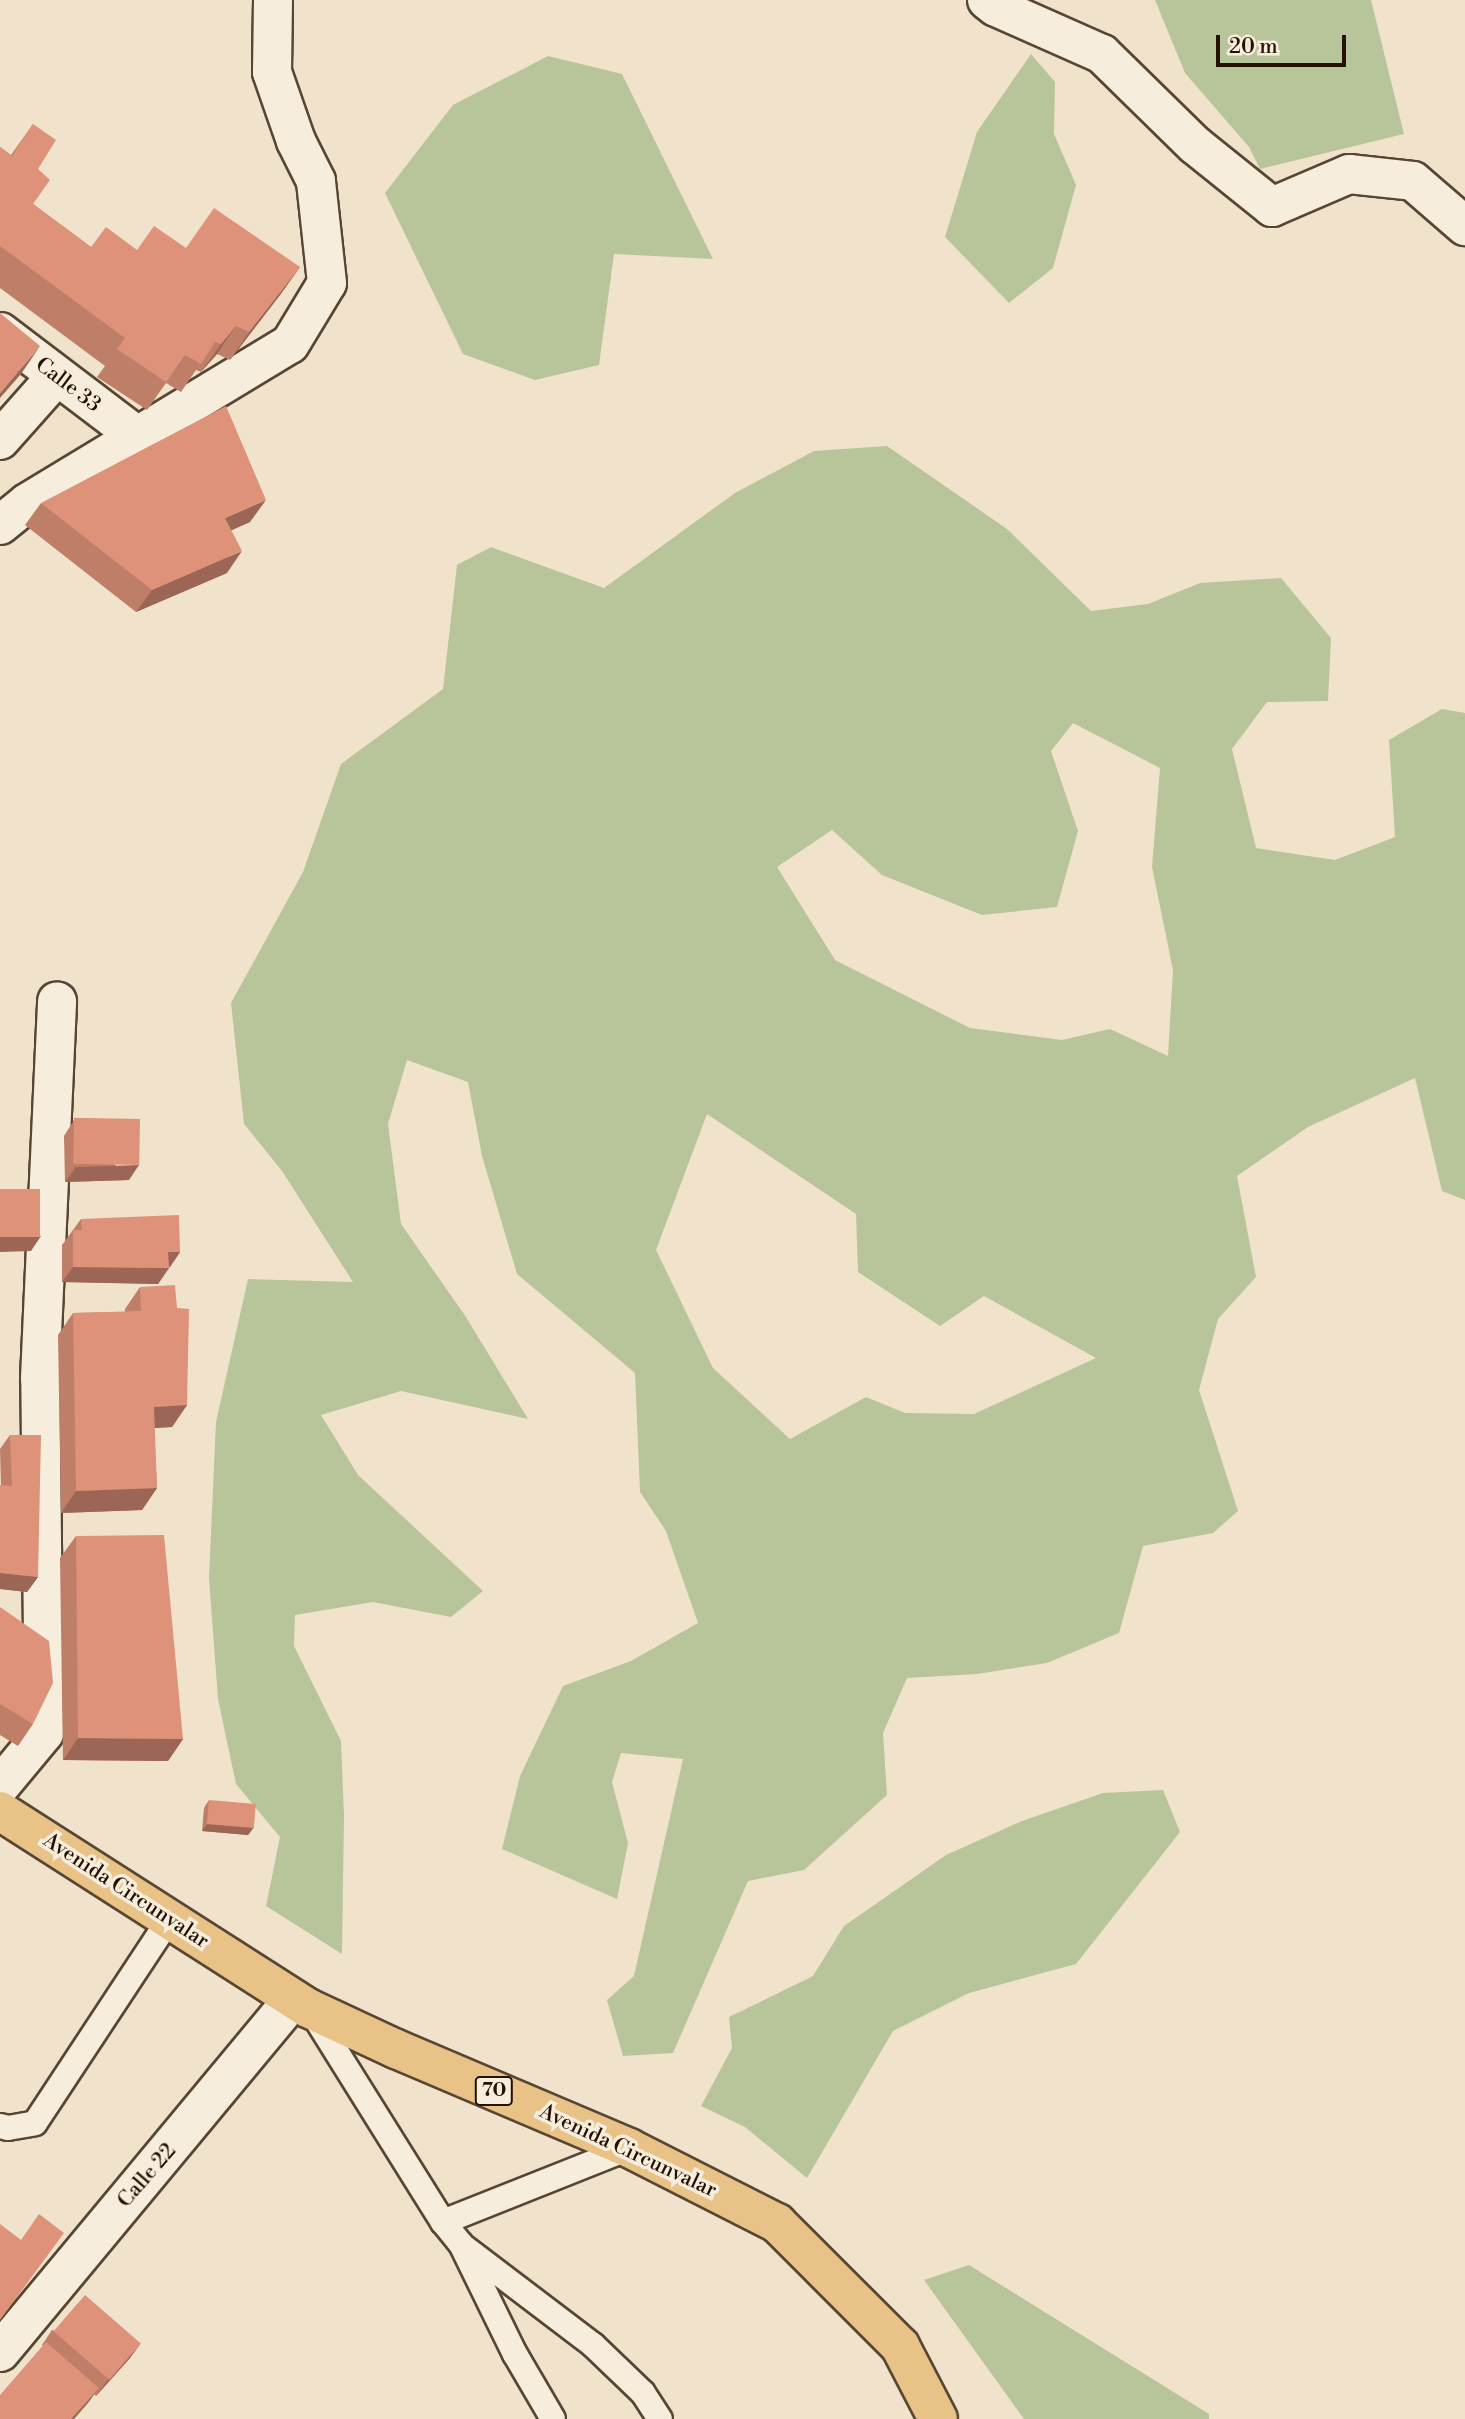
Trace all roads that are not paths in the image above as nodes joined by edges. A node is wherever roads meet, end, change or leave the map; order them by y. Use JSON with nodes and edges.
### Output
{"nodes":[{"id":1,"x":273,"y":0,"type":"edge"},
{"id":2,"x":987,"y":0,"type":"edge"},
{"id":3,"x":1465,"y":226,"type":"edge"},
{"id":4,"x":0,"y":332,"type":"edge"},
{"id":5,"x":56,"y":377,"type":"junction"},
{"id":6,"x":137,"y":436,"type":"junction"},
{"id":7,"x":0,"y":440,"type":"edge"},
{"id":8,"x":0,"y":525,"type":"edge"},
{"id":9,"x":57,"y":1001,"type":"dead end"},
{"id":10,"x":0,"y":1786,"type":"edge"},
{"id":11,"x":0,"y":1811,"type":"edge"},
{"id":12,"x":169,"y":1920,"type":"junction"},
{"id":13,"x":301,"y":2003,"type":"junction"},
{"id":14,"x":0,"y":2126,"type":"edge"},
{"id":15,"x":629,"y":2148,"type":"junction"},
{"id":16,"x":443,"y":2222,"type":"junction"},
{"id":17,"x":461,"y":2244,"type":"junction"},
{"id":18,"x":0,"y":2353,"type":"edge"},
{"id":19,"x":553,"y":2419,"type":"edge"},
{"id":20,"x":660,"y":2419,"type":"edge"},
{"id":21,"x":938,"y":2419,"type":"edge"}],
"edges":[{"from":1,"to":6,"type":"street"},
{"from":2,"to":3,"type":"street"},
{"from":4,"to":5,"type":"street","name":"Calle 33"},
{"from":5,"to":6,"type":"street","name":"Calle 33"},
{"from":5,"to":7,"type":"street"},
{"from":6,"to":8,"type":"street"},
{"from":9,"to":10,"type":"street"},
{"from":11,"to":12,"type":"main road","name":"Avenida Circunvalar","number":"70"},
{"from":12,"to":13,"type":"main road","name":"Avenida Circunvalar","number":"70"},
{"from":12,"to":14,"type":"lane"},
{"from":13,"to":15,"type":"main road","name":"Avenida Circunvalar","number":"70"},
{"from":13,"to":16,"type":"lane"},
{"from":13,"to":18,"type":"street","name":"Calle 22"},
{"from":15,"to":16,"type":"lane"},
{"from":15,"to":21,"type":"main road","name":"Avenida Circunvalar","number":"70"},
{"from":16,"to":17,"type":"lane"},
{"from":17,"to":19,"type":"lane"},
{"from":17,"to":20,"type":"lane"}]}
